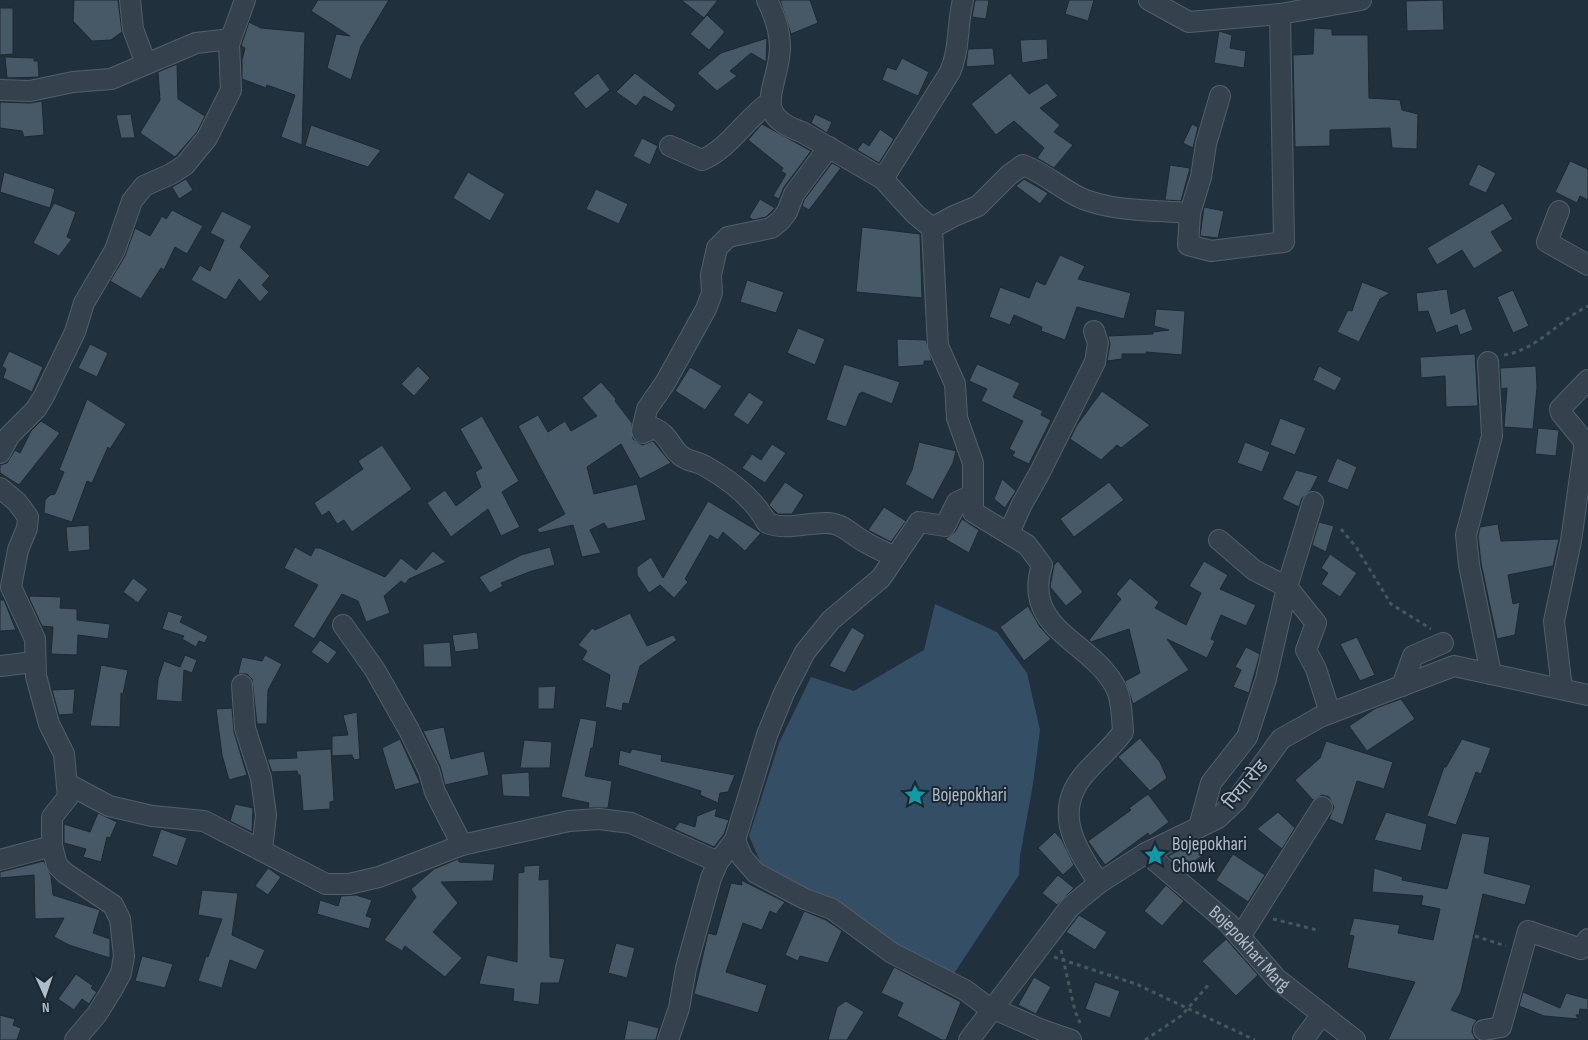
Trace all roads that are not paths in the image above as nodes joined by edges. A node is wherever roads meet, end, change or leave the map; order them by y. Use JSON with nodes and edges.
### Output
{"nodes":[{"id":1,"x":130,"y":0,"type":"edge"},
{"id":2,"x":245,"y":0,"type":"edge"},
{"id":3,"x":767,"y":0,"type":"edge"},
{"id":4,"x":963,"y":0,"type":"edge"},
{"id":5,"x":1149,"y":0,"type":"edge"},
{"id":6,"x":1361,"y":0,"type":"edge"},
{"id":7,"x":1280,"y":14,"type":"junction"},
{"id":8,"x":231,"y":39,"type":"junction"},
{"id":9,"x":146,"y":64,"type":"junction"},
{"id":10,"x":0,"y":90,"type":"edge"},
{"id":11,"x":1220,"y":96,"type":"dead end"},
{"id":12,"x":770,"y":102,"type":"junction"},
{"id":13,"x":670,"y":146,"type":"dead end"},
{"id":14,"x":828,"y":147,"type":"junction"},
{"id":15,"x":883,"y":179,"type":"junction"},
{"id":16,"x":1559,"y":212,"type":"dead end"},
{"id":17,"x":1190,"y":213,"type":"junction"},
{"id":18,"x":932,"y":228,"type":"junction"},
{"id":19,"x":1588,"y":265,"type":"edge"},
{"id":20,"x":1094,"y":331,"type":"dead end"},
{"id":21,"x":1488,"y":362,"type":"road end"},
{"id":22,"x":1588,"y":380,"type":"edge"},
{"id":23,"x":3,"y":440,"type":"edge"},
{"id":24,"x":0,"y":488,"type":"edge"},
{"id":25,"x":973,"y":495,"type":"junction"},
{"id":26,"x":1313,"y":502,"type":"dead end"},
{"id":27,"x":1009,"y":533,"type":"junction"},
{"id":28,"x":1219,"y":540,"type":"dead end"},
{"id":29,"x":895,"y":556,"type":"junction"},
{"id":30,"x":1287,"y":587,"type":"junction"},
{"id":31,"x":342,"y":625,"type":"dead end"},
{"id":32,"x":1443,"y":643,"type":"road end"},
{"id":33,"x":34,"y":662,"type":"junction"},
{"id":34,"x":0,"y":666,"type":"edge"},
{"id":35,"x":1491,"y":674,"type":"junction"},
{"id":36,"x":242,"y":685,"type":"dead end"},
{"id":37,"x":1402,"y":686,"type":"junction"},
{"id":38,"x":1562,"y":690,"type":"junction"},
{"id":39,"x":1588,"y":695,"type":"edge"},
{"id":40,"x":1330,"y":713,"type":"junction"},
{"id":41,"x":68,"y":784,"type":"junction"},
{"id":42,"x":1322,"y":807,"type":"dead end"},
{"id":43,"x":1199,"y":827,"type":"junction"},
{"id":44,"x":735,"y":840,"type":"junction"},
{"id":45,"x":52,"y":846,"type":"junction"},
{"id":46,"x":462,"y":846,"type":"junction"},
{"id":47,"x":262,"y":850,"type":"junction"},
{"id":48,"x":1146,"y":853,"type":"junction"},
{"id":49,"x":0,"y":860,"type":"edge"},
{"id":50,"x":718,"y":862,"type":"junction"},
{"id":51,"x":1099,"y":883,"type":"junction"},
{"id":52,"x":1240,"y":937,"type":"junction"},
{"id":53,"x":1588,"y":939,"type":"edge"},
{"id":54,"x":991,"y":1012,"type":"junction"},
{"id":55,"x":1322,"y":1014,"type":"junction"},
{"id":56,"x":1484,"y":1030,"type":"dead end"},
{"id":57,"x":1076,"y":1033,"type":"edge"},
{"id":58,"x":1349,"y":1038,"type":"edge"},
{"id":59,"x":75,"y":1040,"type":"edge"},
{"id":60,"x":668,"y":1040,"type":"edge"},
{"id":61,"x":969,"y":1040,"type":"edge"},
{"id":62,"x":1055,"y":1040,"type":"edge"},
{"id":63,"x":1302,"y":1040,"type":"edge"}],
"edges":[{"from":1,"to":9,"type":"street"},
{"from":2,"to":8,"type":"street"},
{"from":3,"to":12,"type":"street"},
{"from":4,"to":15,"type":"street"},
{"from":5,"to":7,"type":"street"},
{"from":6,"to":7,"type":"street"},
{"from":7,"to":17,"type":"street"},
{"from":8,"to":9,"type":"street"},
{"from":8,"to":23,"type":"street"},
{"from":9,"to":10,"type":"street"},
{"from":11,"to":17,"type":"street"},
{"from":12,"to":13,"type":"street"},
{"from":12,"to":14,"type":"street"},
{"from":14,"to":15,"type":"street"},
{"from":14,"to":29,"type":"street"},
{"from":15,"to":18,"type":"street"},
{"from":16,"to":19,"type":"street"},
{"from":17,"to":18,"type":"street"},
{"from":18,"to":25,"type":"street"},
{"from":20,"to":27,"type":"street"},
{"from":21,"to":35,"type":"street"},
{"from":22,"to":38,"type":"street"},
{"from":24,"to":33,"type":"street"},
{"from":25,"to":27,"type":"street"},
{"from":25,"to":29,"type":"street"},
{"from":26,"to":30,"type":"street"},
{"from":27,"to":51,"type":"street"},
{"from":28,"to":30,"type":"street"},
{"from":29,"to":44,"type":"street"},
{"from":30,"to":40,"type":"street"},
{"from":30,"to":43,"type":"street"},
{"from":31,"to":46,"type":"street"},
{"from":32,"to":37,"type":"street"},
{"from":33,"to":34,"type":"street"},
{"from":33,"to":41,"type":"street"},
{"from":35,"to":37,"type":"street","name":"पिया रोड"},
{"from":35,"to":38,"type":"street","name":"पिया रोड"},
{"from":36,"to":47,"type":"street"},
{"from":37,"to":40,"type":"street","name":"पिया रोड"},
{"from":38,"to":39,"type":"street","name":"पिया रोड"},
{"from":40,"to":43,"type":"street","name":"पिया रोड"},
{"from":41,"to":45,"type":"street"},
{"from":41,"to":47,"type":"street"},
{"from":42,"to":52,"type":"street"},
{"from":43,"to":48,"type":"street","name":"पिया रोड"},
{"from":44,"to":50,"type":"street"},
{"from":44,"to":54,"type":"street"},
{"from":45,"to":49,"type":"street"},
{"from":45,"to":59,"type":"street"},
{"from":46,"to":47,"type":"street"},
{"from":46,"to":50,"type":"street"},
{"from":48,"to":51,"type":"street","name":"पिया रोड"},
{"from":48,"to":52,"type":"street","name":"Bojepokhari Marg"},
{"from":50,"to":60,"type":"street"},
{"from":51,"to":54,"type":"street","name":"पिया रोड"},
{"from":52,"to":55,"type":"street","name":"Bojepokhari Marg"},
{"from":53,"to":56,"type":"street"},
{"from":54,"to":57,"type":"street"},
{"from":54,"to":61,"type":"street","name":"पिया रोड"},
{"from":54,"to":62,"type":"street"},
{"from":55,"to":58,"type":"street","name":"Bojepokhari Marg"},
{"from":55,"to":63,"type":"street"}]}
